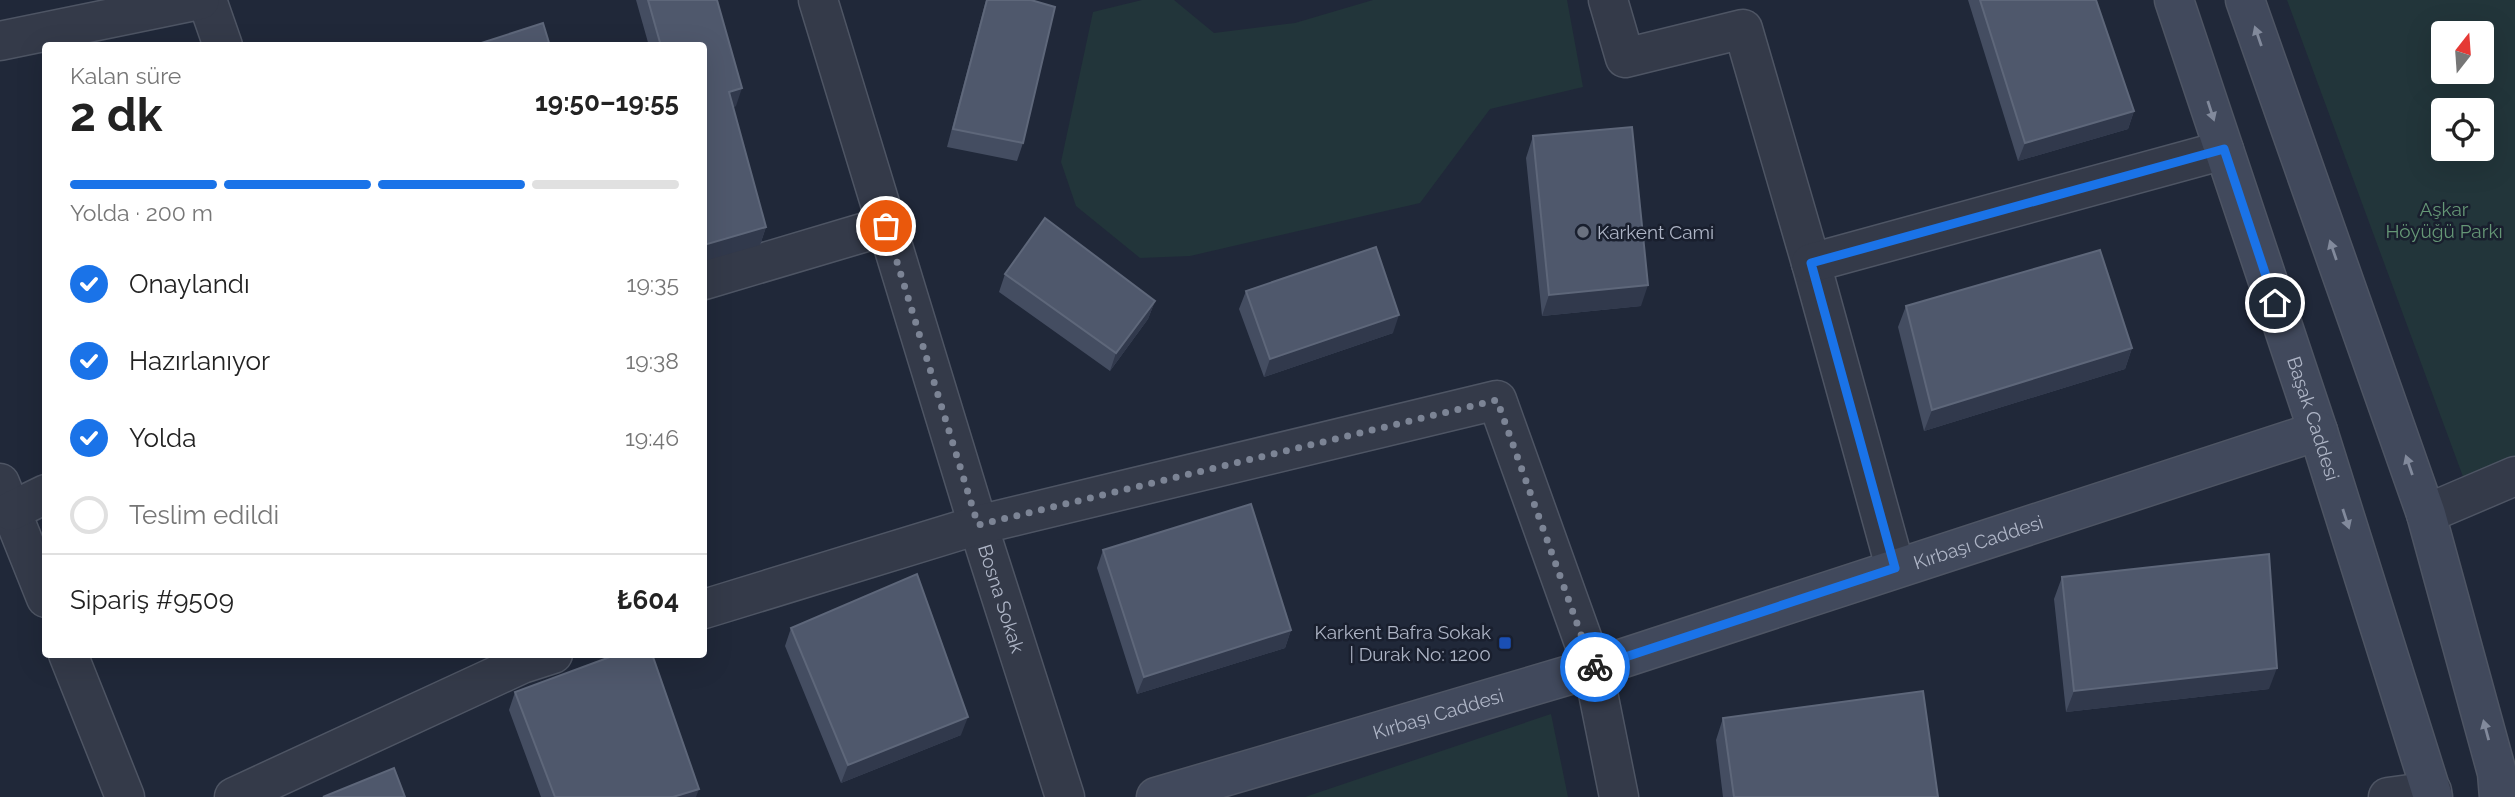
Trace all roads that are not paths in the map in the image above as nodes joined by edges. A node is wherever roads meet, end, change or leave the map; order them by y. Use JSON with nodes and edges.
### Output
{"nodes":[{"id":1,"x":200,"y":0,"type":"edge"},
{"id":2,"x":207,"y":0,"type":"edge"},
{"id":3,"x":818,"y":0,"type":"edge"},
{"id":4,"x":1608,"y":0,"type":"edge"},
{"id":5,"x":2174,"y":0,"type":"edge"},
{"id":6,"x":2245,"y":0,"type":"edge"},
{"id":7,"x":0,"y":41,"type":"edge"},
{"id":8,"x":222,"y":42,"type":"edge"},
{"id":9,"x":2224,"y":149,"type":"junction"},
{"id":10,"x":886,"y":226,"type":"junction"},
{"id":11,"x":1811,"y":263,"type":"junction"},
{"id":12,"x":707,"y":279,"type":"edge"},
{"id":13,"x":2318,"y":431,"type":"junction"},
{"id":14,"x":2515,"y":476,"type":"edge"},
{"id":15,"x":42,"y":494,"type":"edge"},
{"id":16,"x":5,"y":497,"type":"edge"},
{"id":17,"x":2426,"y":514,"type":"junction"},
{"id":18,"x":978,"y":525,"type":"junction"},
{"id":19,"x":1895,"y":568,"type":"junction"},
{"id":20,"x":42,"y":588,"type":"edge"},
{"id":21,"x":707,"y":608,"type":"edge"},
{"id":22,"x":70,"y":658,"type":"edge"},
{"id":23,"x":541,"y":658,"type":"edge"},
{"id":24,"x":1593,"y":668,"type":"junction"},
{"id":25,"x":2433,"y":794,"type":"edge"},
{"id":26,"x":125,"y":797,"type":"edge"},
{"id":27,"x":234,"y":797,"type":"edge"},
{"id":28,"x":1065,"y":797,"type":"edge"},
{"id":29,"x":1156,"y":797,"type":"edge"},
{"id":30,"x":1619,"y":797,"type":"edge"},
{"id":31,"x":2388,"y":797,"type":"edge"},
{"id":32,"x":2499,"y":797,"type":"edge"}],
"edges":[{"from":1,"to":7,"type":"street"},
{"from":2,"to":8,"type":"street"},
{"from":3,"to":10,"type":"street","name":"Bosna Sokak"},
{"from":4,"to":11,"type":"street"},
{"from":5,"to":9,"type":"street","name":"Başak Caddesi","one_way":true},
{"from":17,"to":6,"type":"street","one_way":true},
{"from":9,"to":11,"type":"street"},
{"from":9,"to":13,"type":"street","name":"Başak Caddesi"},
{"from":10,"to":12,"type":"street"},
{"from":10,"to":18,"type":"street","name":"Bosna Sokak"},
{"from":11,"to":19,"type":"street"},
{"from":13,"to":19,"type":"street","name":"Kırbaşı Caddesi"},
{"from":13,"to":25,"type":"street","name":"Başak Caddesi","one_way":true},
{"from":14,"to":17,"type":"street"},
{"from":15,"to":16,"type":"street"},
{"from":16,"to":20,"type":"street"},
{"from":32,"to":17,"type":"street","one_way":true},
{"from":18,"to":21,"type":"street"},
{"from":18,"to":24,"type":"street"},
{"from":18,"to":28,"type":"street","name":"Bosna Sokak"},
{"from":19,"to":24,"type":"street","name":"Kırbaşı Caddesi"},
{"from":22,"to":26,"type":"street"},
{"from":23,"to":27,"type":"street"},
{"from":24,"to":29,"type":"street","name":"Kırbaşı Caddesi"},
{"from":24,"to":30,"type":"street"},
{"from":25,"to":31,"type":"street"}]}
